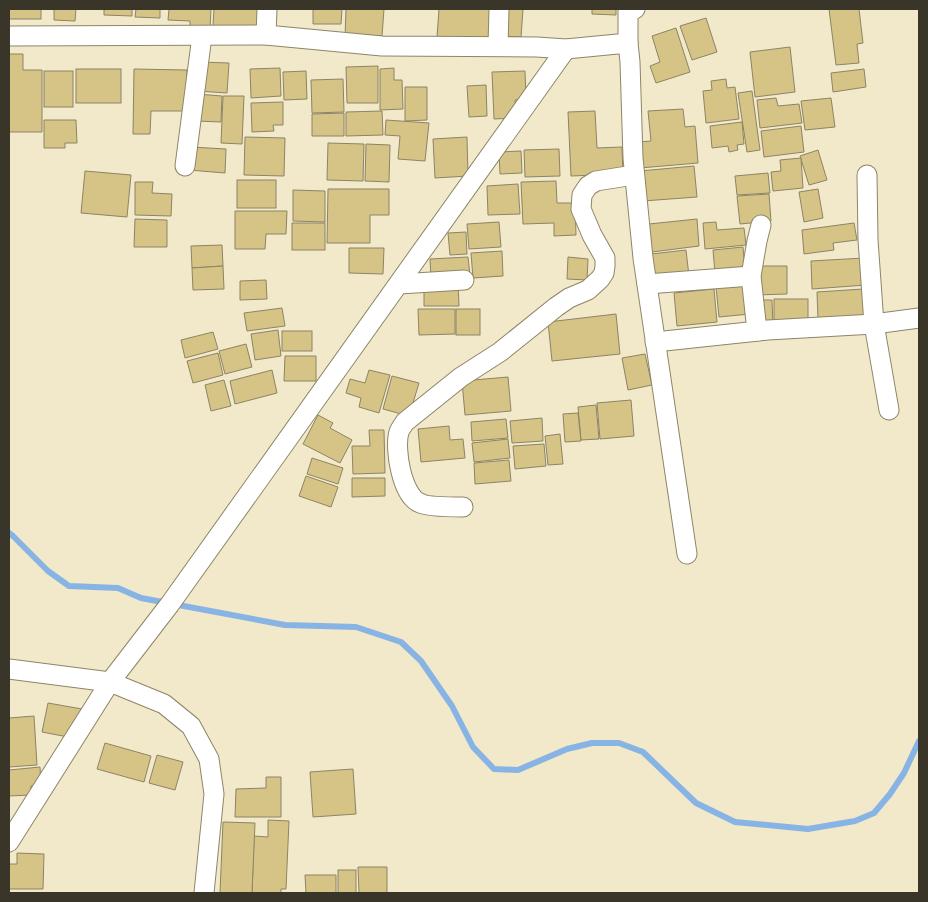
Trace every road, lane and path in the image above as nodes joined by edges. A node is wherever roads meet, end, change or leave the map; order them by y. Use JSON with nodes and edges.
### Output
{"nodes":[{"id":1,"x":267,"y":9,"type":"edge"},
{"id":2,"x":499,"y":9,"type":"edge"},
{"id":3,"x":630,"y":10,"type":"edge"},
{"id":4,"x":9,"y":36,"type":"edge"},
{"id":5,"x":202,"y":36,"type":"junction"},
{"id":6,"x":266,"y":36,"type":"junction"},
{"id":7,"x":628,"y":43,"type":"junction"},
{"id":8,"x":498,"y":46,"type":"junction"},
{"id":9,"x":566,"y":49,"type":"junction"},
{"id":10,"x":185,"y":166,"type":"dead end"},
{"id":11,"x":634,"y":175,"type":"junction"},
{"id":12,"x":867,"y":175,"type":"dead end"},
{"id":13,"x":761,"y":225,"type":"dead end"},
{"id":14,"x":751,"y":276,"type":"junction"},
{"id":15,"x":464,"y":280,"type":"dead end"},
{"id":16,"x":399,"y":284,"type":"junction"},
{"id":17,"x":647,"y":284,"type":"junction"},
{"id":18,"x":919,"y":318,"type":"edge"},
{"id":19,"x":874,"y":324,"type":"junction"},
{"id":20,"x":757,"y":331,"type":"junction"},
{"id":21,"x":655,"y":342,"type":"junction"},
{"id":22,"x":889,"y":410,"type":"dead end"},
{"id":23,"x":462,"y":508,"type":"dead end"},
{"id":24,"x":687,"y":554,"type":"dead end"},
{"id":25,"x":9,"y":669,"type":"edge"},
{"id":26,"x":110,"y":682,"type":"junction"},
{"id":27,"x":9,"y":842,"type":"edge"},
{"id":28,"x":204,"y":893,"type":"edge"}],
"edges":[{"from":1,"to":6,"type":"street"},
{"from":2,"to":8,"type":"street"},
{"from":3,"to":7,"type":"street"},
{"from":4,"to":5,"type":"street"},
{"from":5,"to":6,"type":"street"},
{"from":5,"to":10,"type":"street"},
{"from":6,"to":8,"type":"street"},
{"from":7,"to":9,"type":"street"},
{"from":7,"to":11,"type":"street"},
{"from":8,"to":9,"type":"street"},
{"from":9,"to":16,"type":"street"},
{"from":11,"to":17,"type":"street"},
{"from":11,"to":23,"type":"street"},
{"from":12,"to":19,"type":"street"},
{"from":13,"to":14,"type":"street"},
{"from":14,"to":17,"type":"street"},
{"from":14,"to":20,"type":"street"},
{"from":15,"to":16,"type":"street"},
{"from":16,"to":26,"type":"street"},
{"from":17,"to":21,"type":"street"},
{"from":18,"to":19,"type":"street"},
{"from":19,"to":20,"type":"street"},
{"from":19,"to":22,"type":"street"},
{"from":20,"to":21,"type":"street"},
{"from":21,"to":24,"type":"street"},
{"from":25,"to":26,"type":"street"},
{"from":26,"to":27,"type":"street"},
{"from":26,"to":28,"type":"street"}]}
